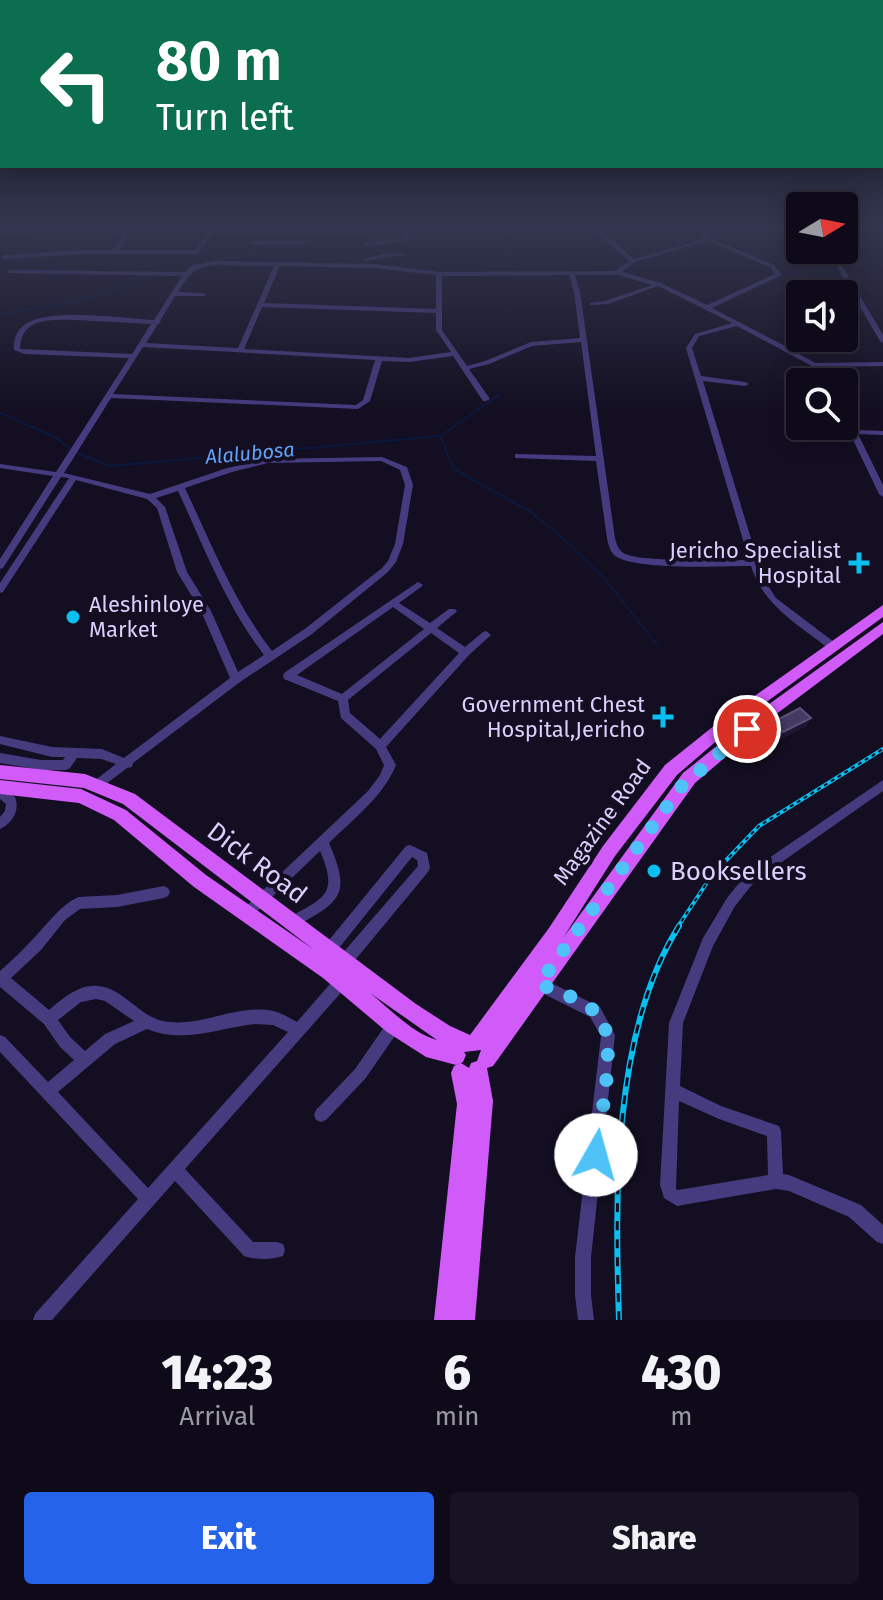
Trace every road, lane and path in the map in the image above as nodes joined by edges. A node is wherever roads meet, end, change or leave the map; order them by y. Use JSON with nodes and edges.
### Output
{"nodes":[{"id":1,"x":177,"y":290,"type":"edge"},
{"id":2,"x":266,"y":290,"type":"edge"},
{"id":3,"x":439,"y":290,"type":"edge"},
{"id":4,"x":576,"y":290,"type":"edge"},
{"id":5,"x":643,"y":290,"type":"edge"},
{"id":6,"x":670,"y":290,"type":"edge"},
{"id":7,"x":747,"y":290,"type":"edge"},
{"id":8,"x":174,"y":294,"type":"junction"},
{"id":9,"x":203,"y":295,"type":"dead end"},
{"id":10,"x":858,"y":296,"type":"edge"},
{"id":11,"x":592,"y":304,"type":"dead end"},
{"id":12,"x":259,"y":305,"type":"junction"},
{"id":13,"x":706,"y":308,"type":"junction"},
{"id":14,"x":438,"y":311,"type":"junction"},
{"id":15,"x":158,"y":322,"type":"junction"},
{"id":16,"x":737,"y":324,"type":"junction"},
{"id":17,"x":582,"y":340,"type":"junction"},
{"id":18,"x":883,"y":341,"type":"edge"},
{"id":19,"x":142,"y":345,"type":"junction"},
{"id":20,"x":240,"y":351,"type":"junction"},
{"id":21,"x":455,"y":354,"type":"junction"},
{"id":22,"x":135,"y":356,"type":"junction"},
{"id":23,"x":379,"y":358,"type":"junction"},
{"id":24,"x":883,"y":364,"type":"edge"},
{"id":25,"x":814,"y":365,"type":"junction"},
{"id":26,"x":465,"y":368,"type":"junction"},
{"id":27,"x":817,"y":368,"type":"edge"},
{"id":28,"x":697,"y":378,"type":"junction"},
{"id":29,"x":745,"y":384,"type":"dead end"},
{"id":30,"x":109,"y":396,"type":"junction"},
{"id":31,"x":486,"y":399,"type":"dead end"},
{"id":32,"x":858,"y":432,"type":"edge"},
{"id":33,"x":883,"y":433,"type":"edge"},
{"id":34,"x":857,"y":440,"type":"edge"},
{"id":35,"x":518,"y":456,"type":"dead end"},
{"id":36,"x":600,"y":459,"type":"junction"},
{"id":37,"x":0,"y":466,"type":"edge"},
{"id":38,"x":58,"y":475,"type":"junction"},
{"id":39,"x":73,"y":478,"type":"junction"},
{"id":40,"x":180,"y":487,"type":"junction"},
{"id":41,"x":883,"y":494,"type":"edge"},
{"id":42,"x":150,"y":497,"type":"junction"},
{"id":43,"x":755,"y":563,"type":"junction"},
{"id":44,"x":0,"y":566,"type":"edge"},
{"id":45,"x":418,"y":585,"type":"dead end"},
{"id":46,"x":0,"y":590,"type":"edge"},
{"id":47,"x":393,"y":603,"type":"junction"},
{"id":48,"x":883,"y":610,"type":"edge"},
{"id":49,"x":452,"y":611,"type":"dead end"},
{"id":50,"x":883,"y":627,"type":"edge"},
{"id":51,"x":429,"y":629,"type":"junction"},
{"id":52,"x":486,"y":635,"type":"dead end"},
{"id":53,"x":831,"y":645,"type":"junction"},
{"id":54,"x":465,"y":652,"type":"junction"},
{"id":55,"x":271,"y":657,"type":"junction"},
{"id":56,"x":236,"y":679,"type":"junction"},
{"id":57,"x":343,"y":699,"type":"junction"},
{"id":58,"x":765,"y":706,"type":"junction"},
{"id":59,"x":0,"y":740,"type":"edge"},
{"id":60,"x":380,"y":746,"type":"junction"},
{"id":61,"x":75,"y":752,"type":"junction"},
{"id":62,"x":0,"y":758,"type":"edge"},
{"id":63,"x":128,"y":764,"type":"junction"},
{"id":64,"x":0,"y":772,"type":"edge"},
{"id":65,"x":98,"y":784,"type":"junction"},
{"id":66,"x":883,"y":785,"type":"edge"},
{"id":67,"x":0,"y":787,"type":"edge"},
{"id":68,"x":0,"y":793,"type":"edge"},
{"id":69,"x":0,"y":824,"type":"edge"},
{"id":70,"x":322,"y":841,"type":"junction"},
{"id":71,"x":164,"y":892,"type":"dead end"},
{"id":72,"x":259,"y":898,"type":"junction"},
{"id":73,"x":246,"y":914,"type":"junction"},
{"id":74,"x":292,"y":922,"type":"junction"},
{"id":75,"x":330,"y":949,"type":"junction"},
{"id":76,"x":346,"y":960,"type":"junction"},
{"id":77,"x":1,"y":980,"type":"edge"},
{"id":78,"x":341,"y":982,"type":"junction"},
{"id":79,"x":539,"y":984,"type":"junction"},
{"id":80,"x":49,"y":1019,"type":"junction"},
{"id":81,"x":148,"y":1022,"type":"junction"},
{"id":82,"x":394,"y":1025,"type":"junction"},
{"id":83,"x":298,"y":1030,"type":"junction"},
{"id":84,"x":3,"y":1050,"type":"edge"},
{"id":85,"x":470,"y":1057,"type":"junction"},
{"id":86,"x":85,"y":1060,"type":"junction"},
{"id":87,"x":673,"y":1090,"type":"junction"},
{"id":88,"x":47,"y":1092,"type":"junction"},
{"id":89,"x":321,"y":1115,"type":"dead end"},
{"id":90,"x":175,"y":1170,"type":"junction"},
{"id":91,"x":776,"y":1181,"type":"junction"},
{"id":92,"x":147,"y":1198,"type":"junction"},
{"id":93,"x":883,"y":1236,"type":"edge"},
{"id":94,"x":277,"y":1250,"type":"dead end"},
{"id":95,"x":41,"y":1320,"type":"edge"},
{"id":96,"x":446,"y":1320,"type":"edge"},
{"id":97,"x":463,"y":1320,"type":"edge"},
{"id":98,"x":586,"y":1320,"type":"edge"}],
"edges":[{"from":1,"to":8,"type":"street"},
{"from":2,"to":12,"type":"street"},
{"from":3,"to":14,"type":"street"},
{"from":4,"to":17,"type":"street"},
{"from":5,"to":11,"type":"street"},
{"from":6,"to":13,"type":"street"},
{"from":7,"to":13,"type":"street"},
{"from":8,"to":9,"type":"street"},
{"from":8,"to":15,"type":"street"},
{"from":10,"to":18,"type":"street"},
{"from":12,"to":14,"type":"street"},
{"from":12,"to":20,"type":"street"},
{"from":13,"to":16,"type":"street"},
{"from":14,"to":21,"type":"street"},
{"from":15,"to":19,"type":"street"},
{"from":15,"to":22,"type":"street"},
{"from":16,"to":25,"type":"street"},
{"from":16,"to":28,"type":"street"},
{"from":17,"to":26,"type":"street"},
{"from":17,"to":36,"type":"street"},
{"from":19,"to":20,"type":"street"},
{"from":19,"to":22,"type":"street"},
{"from":20,"to":23,"type":"street"},
{"from":21,"to":23,"type":"street"},
{"from":21,"to":26,"type":"street"},
{"from":22,"to":30,"type":"street"},
{"from":23,"to":30,"type":"street"},
{"from":24,"to":25,"type":"street"},
{"from":25,"to":27,"type":"street"},
{"from":26,"to":31,"type":"street"},
{"from":28,"to":29,"type":"street"},
{"from":28,"to":43,"type":"street"},
{"from":30,"to":38,"type":"street"},
{"from":32,"to":33,"type":"street"},
{"from":34,"to":41,"type":"street"},
{"from":35,"to":36,"type":"street"},
{"from":36,"to":43,"type":"street"},
{"from":37,"to":38,"type":"street"},
{"from":38,"to":39,"type":"street"},
{"from":38,"to":44,"type":"street"},
{"from":39,"to":42,"type":"street"},
{"from":39,"to":46,"type":"street"},
{"from":40,"to":42,"type":"street"},
{"from":40,"to":55,"type":"street"},
{"from":40,"to":55,"type":"street"},
{"from":42,"to":56,"type":"street"},
{"from":43,"to":53,"type":"street"},
{"from":45,"to":47,"type":"street"},
{"from":47,"to":51,"type":"street"},
{"from":47,"to":57,"type":"street"},
{"from":48,"to":53,"type":"main road","name":"Magazine Road"},
{"from":49,"to":51,"type":"street"},
{"from":50,"to":58,"type":"main road","name":"Magazine Road"},
{"from":51,"to":54,"type":"street"},
{"from":51,"to":57,"type":"street"},
{"from":52,"to":54,"type":"street"},
{"from":53,"to":58,"type":"main road","name":"Magazine Road"},
{"from":54,"to":60,"type":"street"},
{"from":55,"to":56,"type":"street"},
{"from":56,"to":63,"type":"street"},
{"from":57,"to":60,"type":"street"},
{"from":58,"to":79,"type":"main road","name":"Magazine Road"},
{"from":58,"to":85,"type":"main road","name":"Magazine Road"},
{"from":59,"to":61,"type":"street"},
{"from":60,"to":70,"type":"street"},
{"from":61,"to":62,"type":"street"},
{"from":61,"to":63,"type":"street"},
{"from":63,"to":65,"type":"street"},
{"from":64,"to":65,"type":"main road","name":"Dick Road"},
{"from":65,"to":72,"type":"main road","name":"Dick Road"},
{"from":66,"to":87,"type":"street"},
{"from":67,"to":73,"type":"main road","name":"Dick Road"},
{"from":68,"to":69,"type":"street"},
{"from":70,"to":72,"type":"street"},
{"from":70,"to":74,"type":"street"},
{"from":71,"to":77,"type":"street"},
{"from":72,"to":73,"type":"street"},
{"from":72,"to":74,"type":"main road","name":"Dick Road"},
{"from":73,"to":78,"type":"main road","name":"Dick Road"},
{"from":74,"to":75,"type":"main road","name":"Dick Road"},
{"from":75,"to":76,"type":"main road","name":"Dick Road"},
{"from":75,"to":76,"type":"street"},
{"from":76,"to":85,"type":"main road","name":"Dick Road"},
{"from":77,"to":80,"type":"street"},
{"from":78,"to":82,"type":"main road","name":"Dick Road"},
{"from":78,"to":83,"type":"street"},
{"from":79,"to":85,"type":"main road","name":"Magazine Road"},
{"from":79,"to":98,"type":"street"},
{"from":80,"to":81,"type":"street"},
{"from":80,"to":86,"type":"street"},
{"from":81,"to":83,"type":"street"},
{"from":81,"to":86,"type":"street"},
{"from":82,"to":85,"type":"main road","name":"Dick Road"},
{"from":82,"to":89,"type":"street"},
{"from":83,"to":90,"type":"street"},
{"from":84,"to":88,"type":"street"},
{"from":85,"to":96,"type":"main road"},
{"from":85,"to":97,"type":"main road"},
{"from":86,"to":88,"type":"street"},
{"from":87,"to":91,"type":"street"},
{"from":87,"to":91,"type":"street"},
{"from":88,"to":92,"type":"street"},
{"from":90,"to":92,"type":"street"},
{"from":90,"to":94,"type":"street"},
{"from":91,"to":93,"type":"street"},
{"from":92,"to":95,"type":"street"}]}
